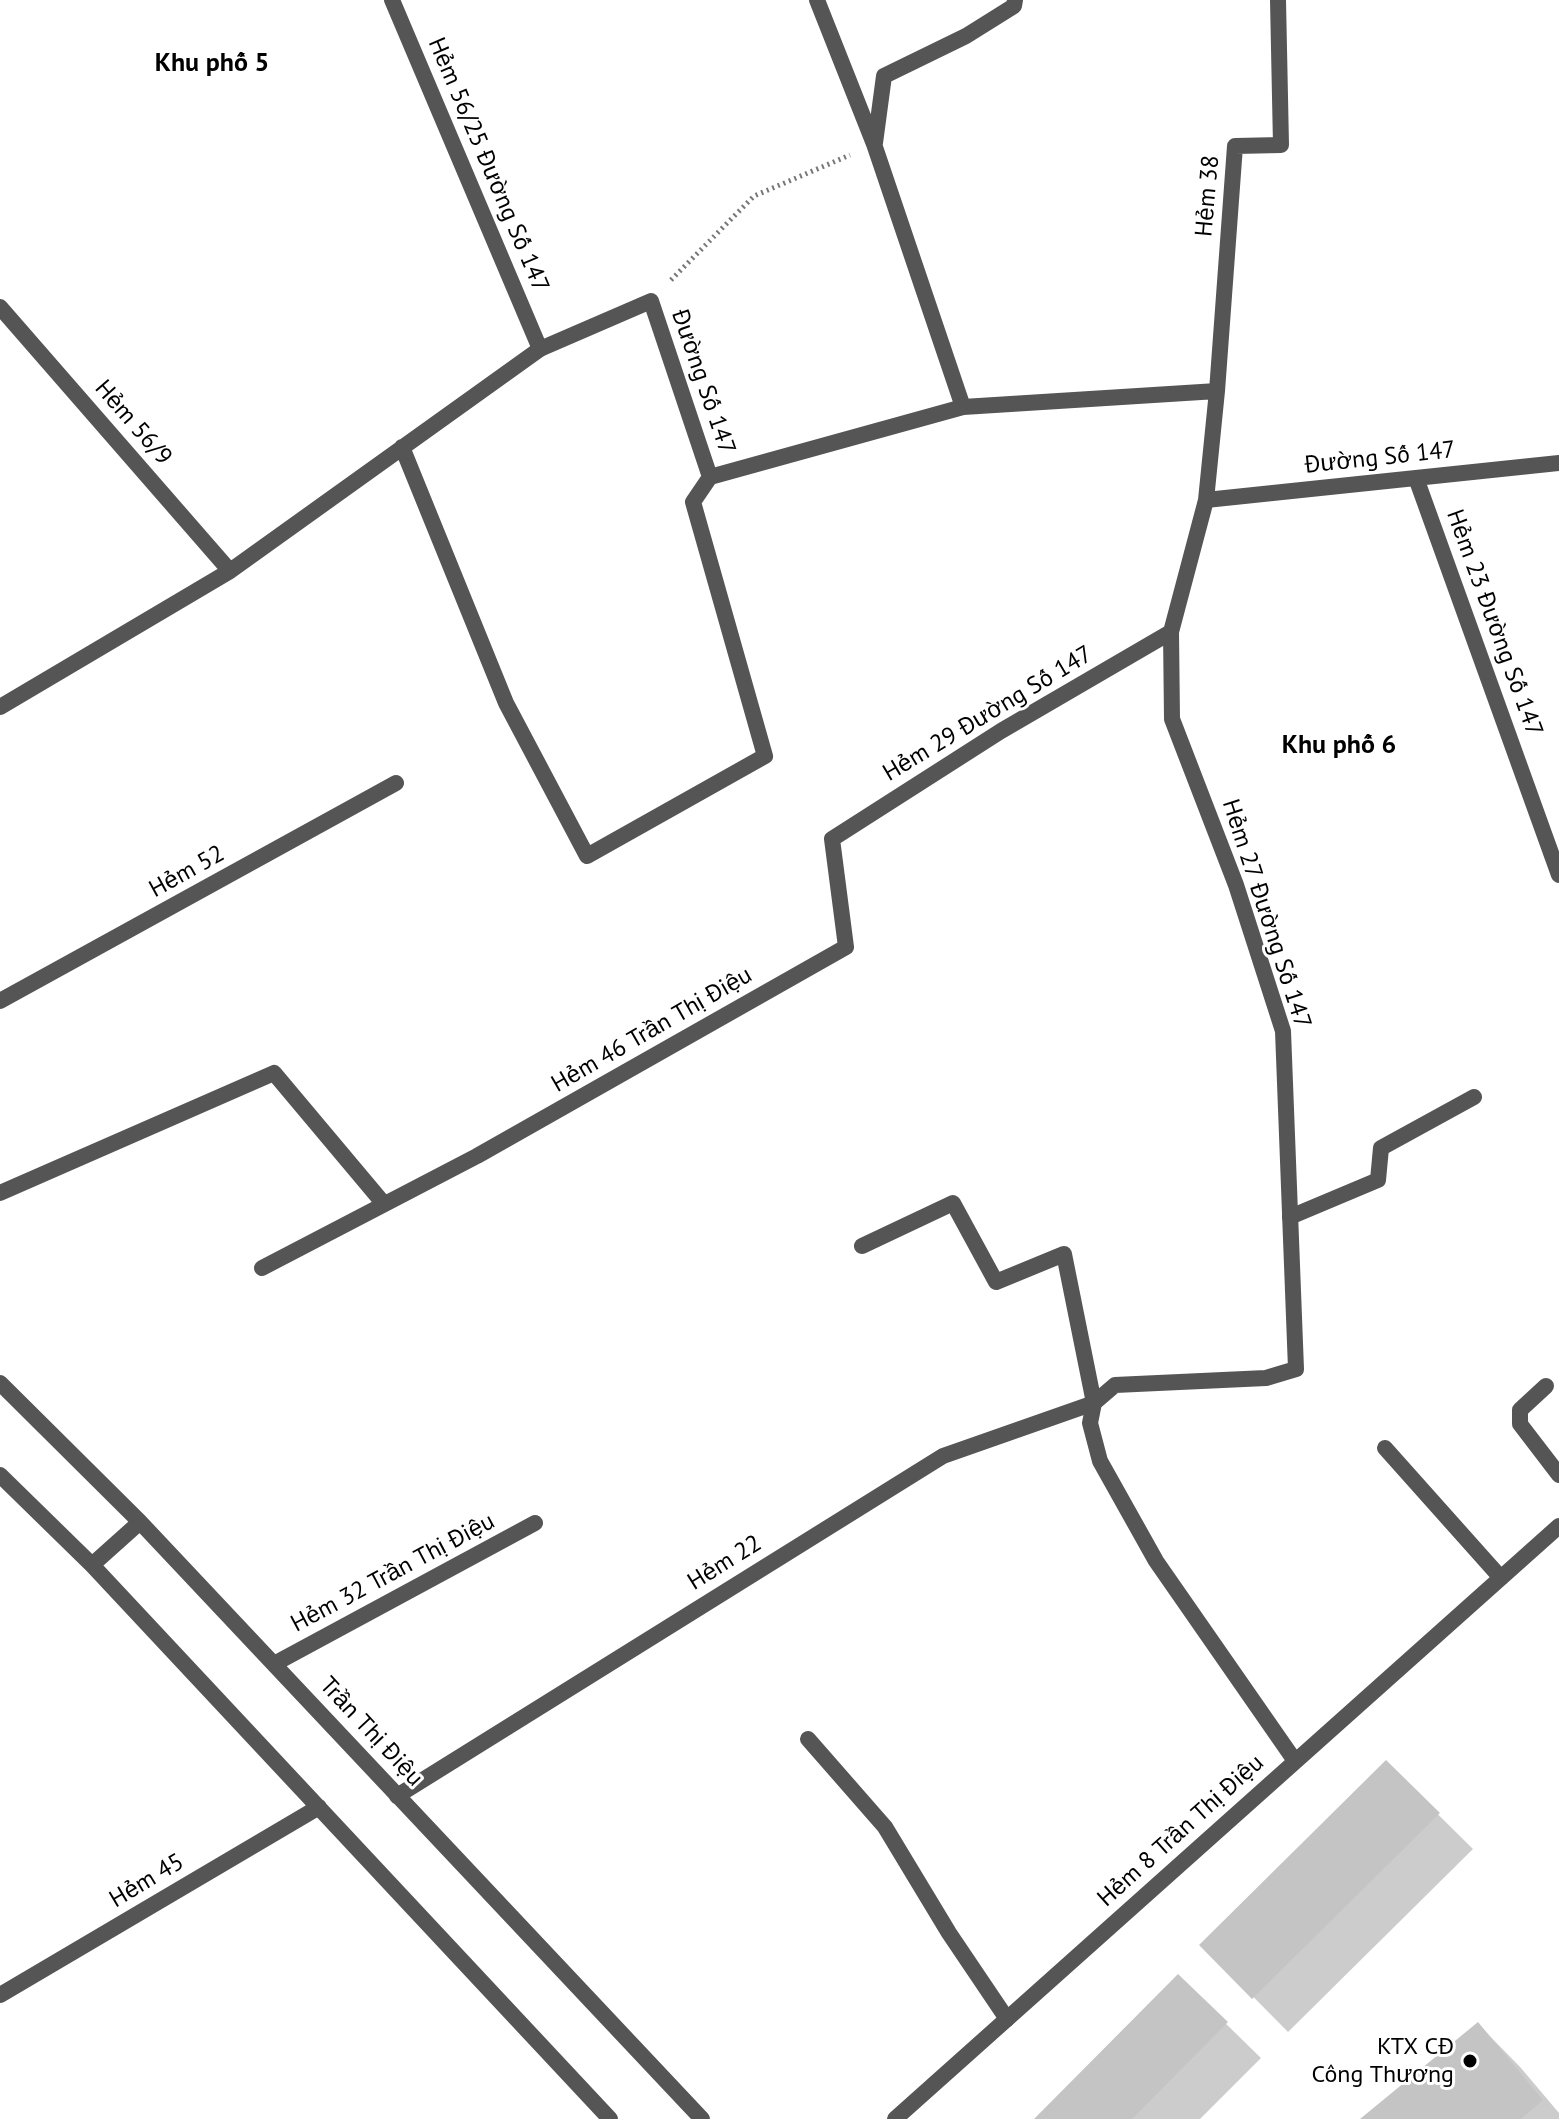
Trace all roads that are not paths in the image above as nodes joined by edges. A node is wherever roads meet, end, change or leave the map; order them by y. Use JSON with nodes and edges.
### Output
{"nodes":[{"id":1,"x":392,"y":0,"type":"edge"},
{"id":2,"x":817,"y":0,"type":"edge"},
{"id":3,"x":1015,"y":0,"type":"edge"},
{"id":4,"x":1278,"y":0,"type":"edge"},
{"id":5,"x":874,"y":144,"type":"junction"},
{"id":6,"x":0,"y":307,"type":"edge"},
{"id":7,"x":540,"y":349,"type":"junction"},
{"id":8,"x":1217,"y":391,"type":"junction"},
{"id":9,"x":963,"y":407,"type":"junction"},
{"id":10,"x":402,"y":447,"type":"junction"},
{"id":11,"x":1559,"y":463,"type":"edge"},
{"id":12,"x":710,"y":477,"type":"junction"},
{"id":13,"x":1416,"y":478,"type":"junction"},
{"id":14,"x":1206,"y":500,"type":"junction"},
{"id":15,"x":230,"y":571,"type":"junction"},
{"id":16,"x":1171,"y":632,"type":"junction"},
{"id":17,"x":0,"y":706,"type":"edge"},
{"id":18,"x":396,"y":783,"type":"dead end"},
{"id":19,"x":832,"y":839,"type":"joint"},
{"id":20,"x":1559,"y":875,"type":"edge"},
{"id":21,"x":0,"y":1001,"type":"edge"},
{"id":22,"x":1474,"y":1097,"type":"dead end"},
{"id":23,"x":0,"y":1193,"type":"edge"},
{"id":24,"x":384,"y":1204,"type":"junction"},
{"id":25,"x":1290,"y":1217,"type":"junction"},
{"id":26,"x":862,"y":1246,"type":"dead end"},
{"id":27,"x":262,"y":1268,"type":"dead end"},
{"id":28,"x":0,"y":1383,"type":"edge"},
{"id":29,"x":1546,"y":1386,"type":"dead end"},
{"id":30,"x":1094,"y":1403,"type":"junction"},
{"id":31,"x":1385,"y":1448,"type":"dead end"},
{"id":32,"x":0,"y":1475,"type":"edge"},
{"id":33,"x":1559,"y":1475,"type":"edge"},
{"id":34,"x":140,"y":1522,"type":"junction"},
{"id":35,"x":535,"y":1523,"type":"dead end"},
{"id":36,"x":1559,"y":1526,"type":"edge"},
{"id":37,"x":92,"y":1565,"type":"junction"},
{"id":38,"x":1501,"y":1578,"type":"junction"},
{"id":39,"x":274,"y":1664,"type":"junction"},
{"id":40,"x":808,"y":1739,"type":"dead end"},
{"id":41,"x":1295,"y":1761,"type":"junction"},
{"id":42,"x":397,"y":1796,"type":"junction"},
{"id":43,"x":319,"y":1807,"type":"junction"},
{"id":44,"x":0,"y":1995,"type":"edge"},
{"id":45,"x":1007,"y":2019,"type":"junction"},
{"id":46,"x":610,"y":2119,"type":"edge"},
{"id":47,"x":702,"y":2119,"type":"edge"},
{"id":48,"x":895,"y":2119,"type":"edge"}],
"edges":[{"from":1,"to":7,"type":"street","name":"Hẻm 56/25 Đường Số 147"},
{"from":2,"to":5,"type":"street"},
{"from":3,"to":5,"type":"street"},
{"from":4,"to":8,"type":"street","name":"Hẻm 38"},
{"from":5,"to":9,"type":"street"},
{"from":6,"to":15,"type":"street","name":"Hẻm 56/9"},
{"from":7,"to":10,"type":"street","name":"Đường Số 147"},
{"from":7,"to":12,"type":"street","name":"Đường Số 147"},
{"from":8,"to":9,"type":"street","name":"Đường Số 147"},
{"from":8,"to":14,"type":"street"},
{"from":9,"to":12,"type":"street","name":"Đường Số 147"},
{"from":10,"to":12,"type":"street"},
{"from":10,"to":15,"type":"street","name":"Đường Số 147"},
{"from":11,"to":13,"type":"street","name":"Đường Số 147"},
{"from":13,"to":14,"type":"street","name":"Đường Số 147"},
{"from":13,"to":20,"type":"street","name":"Hẻm 23 Đường Số 147"},
{"from":14,"to":16,"type":"street"},
{"from":15,"to":17,"type":"street","name":"Đường Số 147"},
{"from":16,"to":19,"type":"street","name":"Hẻm 29 Đường Số 147"},
{"from":16,"to":25,"type":"street","name":"Hẻm 27 Đường Số 147"},
{"from":18,"to":21,"type":"street","name":"Hẻm 52"},
{"from":19,"to":24,"type":"street","name":"Hẻm 46 Trần Thị Điệu"},
{"from":22,"to":25,"type":"street"},
{"from":23,"to":24,"type":"street"},
{"from":24,"to":27,"type":"street","name":"Hẻm 46 Trần Thị Điệu"},
{"from":25,"to":30,"type":"street","name":"Hẻm 27 Đường Số 147"},
{"from":26,"to":30,"type":"street","name":"Hẻm 8 Trần Thị Điệu"},
{"from":28,"to":34,"type":"street","name":"Trần Thị Điệu"},
{"from":29,"to":33,"type":"street"},
{"from":30,"to":41,"type":"street","name":"Hẻm 8 Trần Thị Điệu"},
{"from":30,"to":42,"type":"street","name":"Hẻm 22"},
{"from":31,"to":38,"type":"street"},
{"from":32,"to":37,"type":"street"},
{"from":34,"to":37,"type":"street"},
{"from":34,"to":39,"type":"street","name":"Trần Thị Điệu"},
{"from":35,"to":39,"type":"street","name":"Hẻm 32 Trần Thị Điệu"},
{"from":36,"to":38,"type":"street"},
{"from":37,"to":43,"type":"street"},
{"from":38,"to":41,"type":"street"},
{"from":39,"to":42,"type":"street","name":"Trần Thị Điệu"},
{"from":40,"to":45,"type":"street"},
{"from":41,"to":45,"type":"street","name":"Hẻm 8 Trần Thị Điệu"},
{"from":42,"to":47,"type":"street","name":"Trần Thị Điệu"},
{"from":43,"to":44,"type":"street","name":"Hẻm 45"},
{"from":43,"to":46,"type":"street"},
{"from":45,"to":48,"type":"street","name":"Hẻm 8 Trần Thị Điệu"}]}
